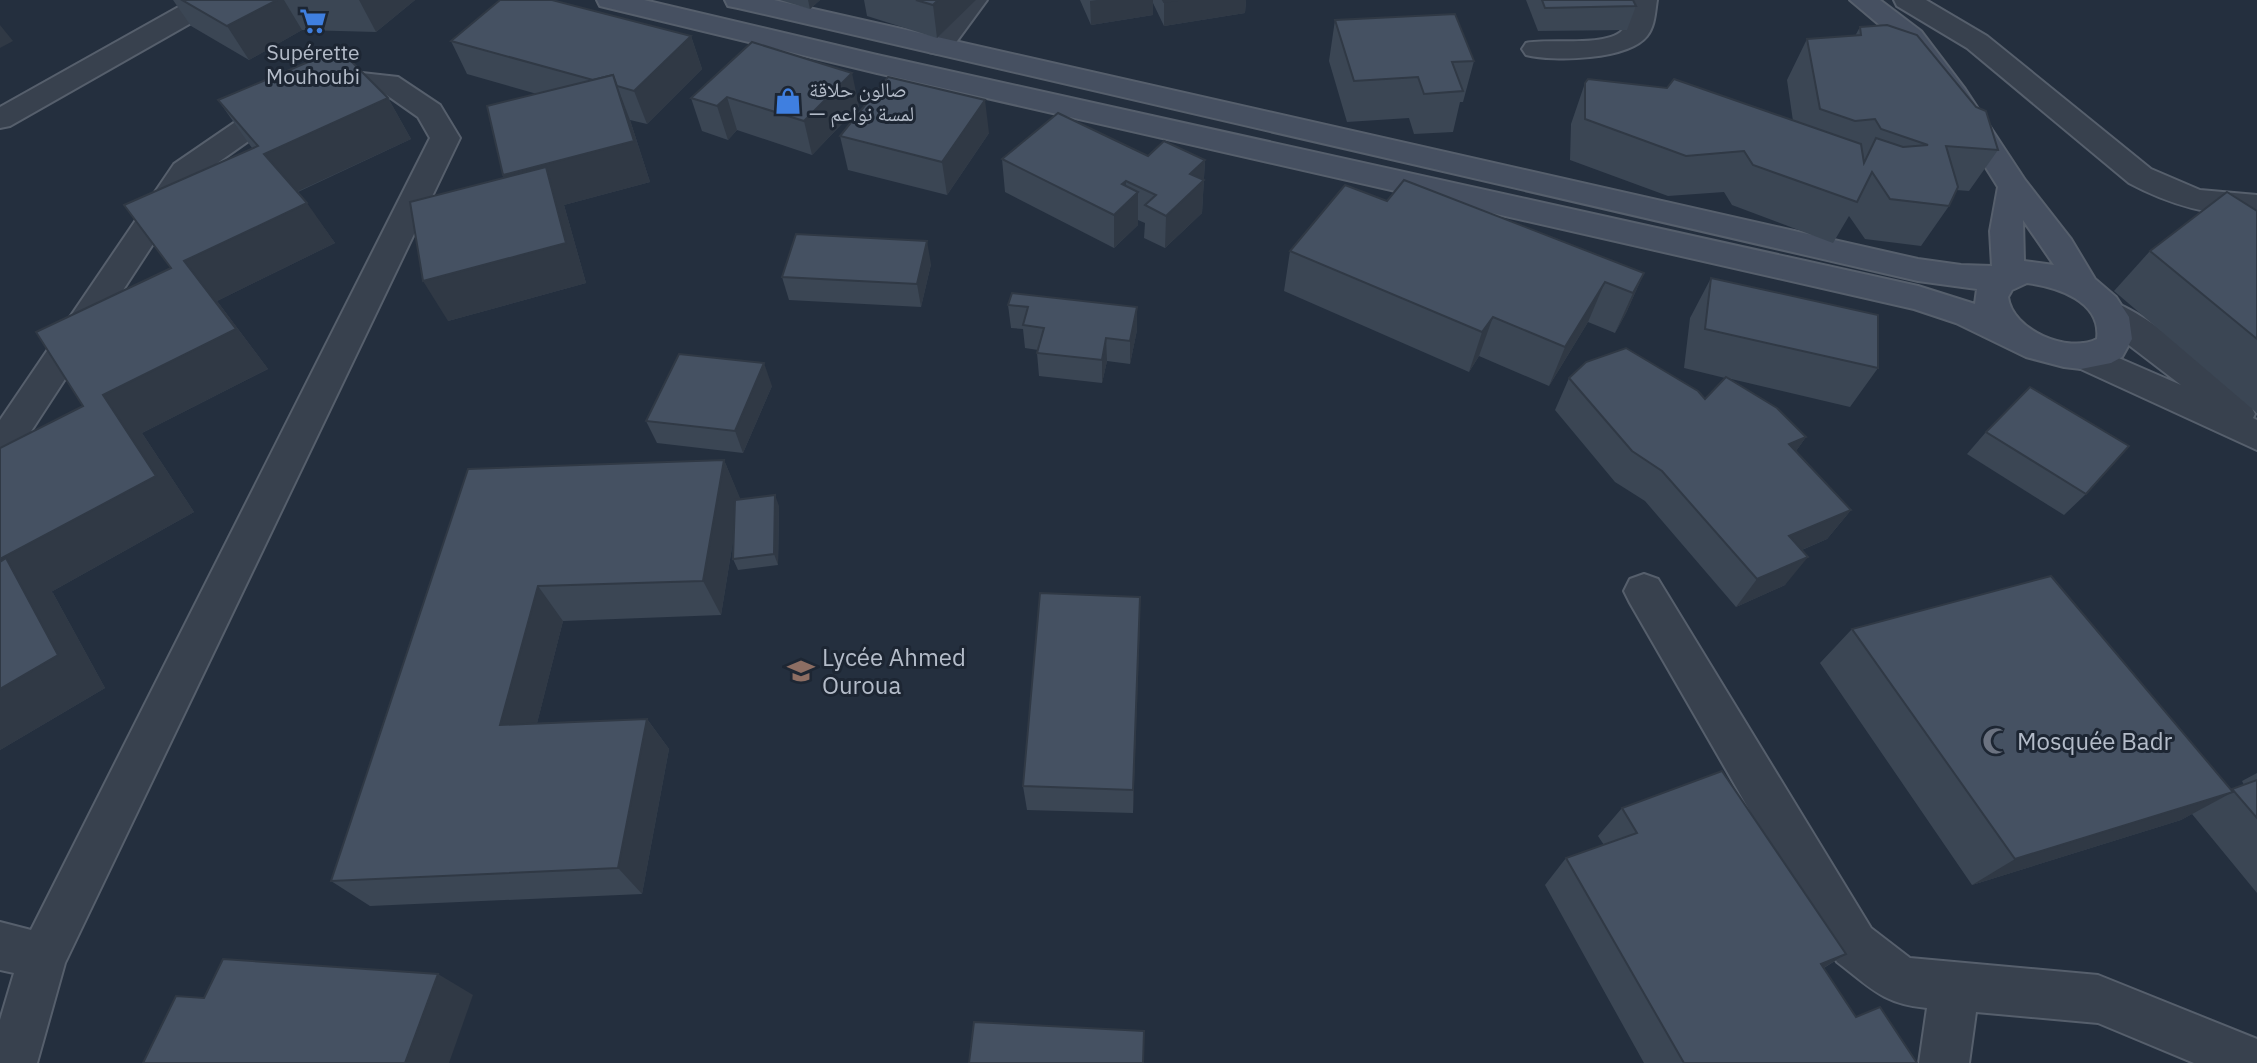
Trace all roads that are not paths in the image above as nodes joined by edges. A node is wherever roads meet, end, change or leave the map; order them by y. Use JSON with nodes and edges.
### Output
{"nodes":[{"id":1,"x":159,"y":0,"type":"edge"},
{"id":2,"x":610,"y":0,"type":"edge"},
{"id":3,"x":738,"y":0,"type":"edge"},
{"id":4,"x":974,"y":0,"type":"edge"},
{"id":5,"x":1644,"y":0,"type":"edge"},
{"id":6,"x":1863,"y":0,"type":"edge"},
{"id":7,"x":1907,"y":0,"type":"edge"},
{"id":8,"x":200,"y":6,"type":"edge"},
{"id":9,"x":939,"y":46,"type":"junction"},
{"id":10,"x":1536,"y":49,"type":"dead end"},
{"id":11,"x":0,"y":119,"type":"edge"},
{"id":12,"x":2014,"y":187,"type":"junction"},
{"id":13,"x":2257,"y":206,"type":"edge"},
{"id":14,"x":2006,"y":276,"type":"junction"},
{"id":15,"x":2084,"y":288,"type":"junction"},
{"id":16,"x":2112,"y":314,"type":"junction"},
{"id":17,"x":2017,"y":337,"type":"junction"},
{"id":18,"x":2084,"y":356,"type":"junction"},
{"id":19,"x":2257,"y":434,"type":"edge"},
{"id":20,"x":0,"y":449,"type":"edge"},
{"id":21,"x":1644,"y":591,"type":"dead end"},
{"id":22,"x":22,"y":952,"type":"edge"},
{"id":23,"x":1955,"y":984,"type":"junction"},
{"id":24,"x":12,"y":1063,"type":"edge"},
{"id":25,"x":1944,"y":1063,"type":"edge"},
{"id":26,"x":2255,"y":1063,"type":"edge"}],
"edges":[{"from":1,"to":8,"type":"street"},
{"from":2,"to":17,"type":"street"},
{"from":3,"to":9,"type":"street"},
{"from":4,"to":9,"type":"street"},
{"from":5,"to":10,"type":"street"},
{"from":6,"to":12,"type":"street"},
{"from":7,"to":13,"type":"street"},
{"from":8,"to":11,"type":"street"},
{"from":9,"to":14,"type":"street"},
{"from":12,"to":14,"type":"street"},
{"from":12,"to":15,"type":"street"},
{"from":14,"to":15,"type":"street"},
{"from":14,"to":17,"type":"street"},
{"from":15,"to":16,"type":"street"},
{"from":16,"to":18,"type":"street"},
{"from":16,"to":19,"type":"street"},
{"from":17,"to":18,"type":"street"},
{"from":18,"to":19,"type":"street"},
{"from":20,"to":22,"type":"street"},
{"from":21,"to":23,"type":"street"},
{"from":22,"to":24,"type":"street"},
{"from":23,"to":25,"type":"street"},
{"from":23,"to":26,"type":"street"}]}
